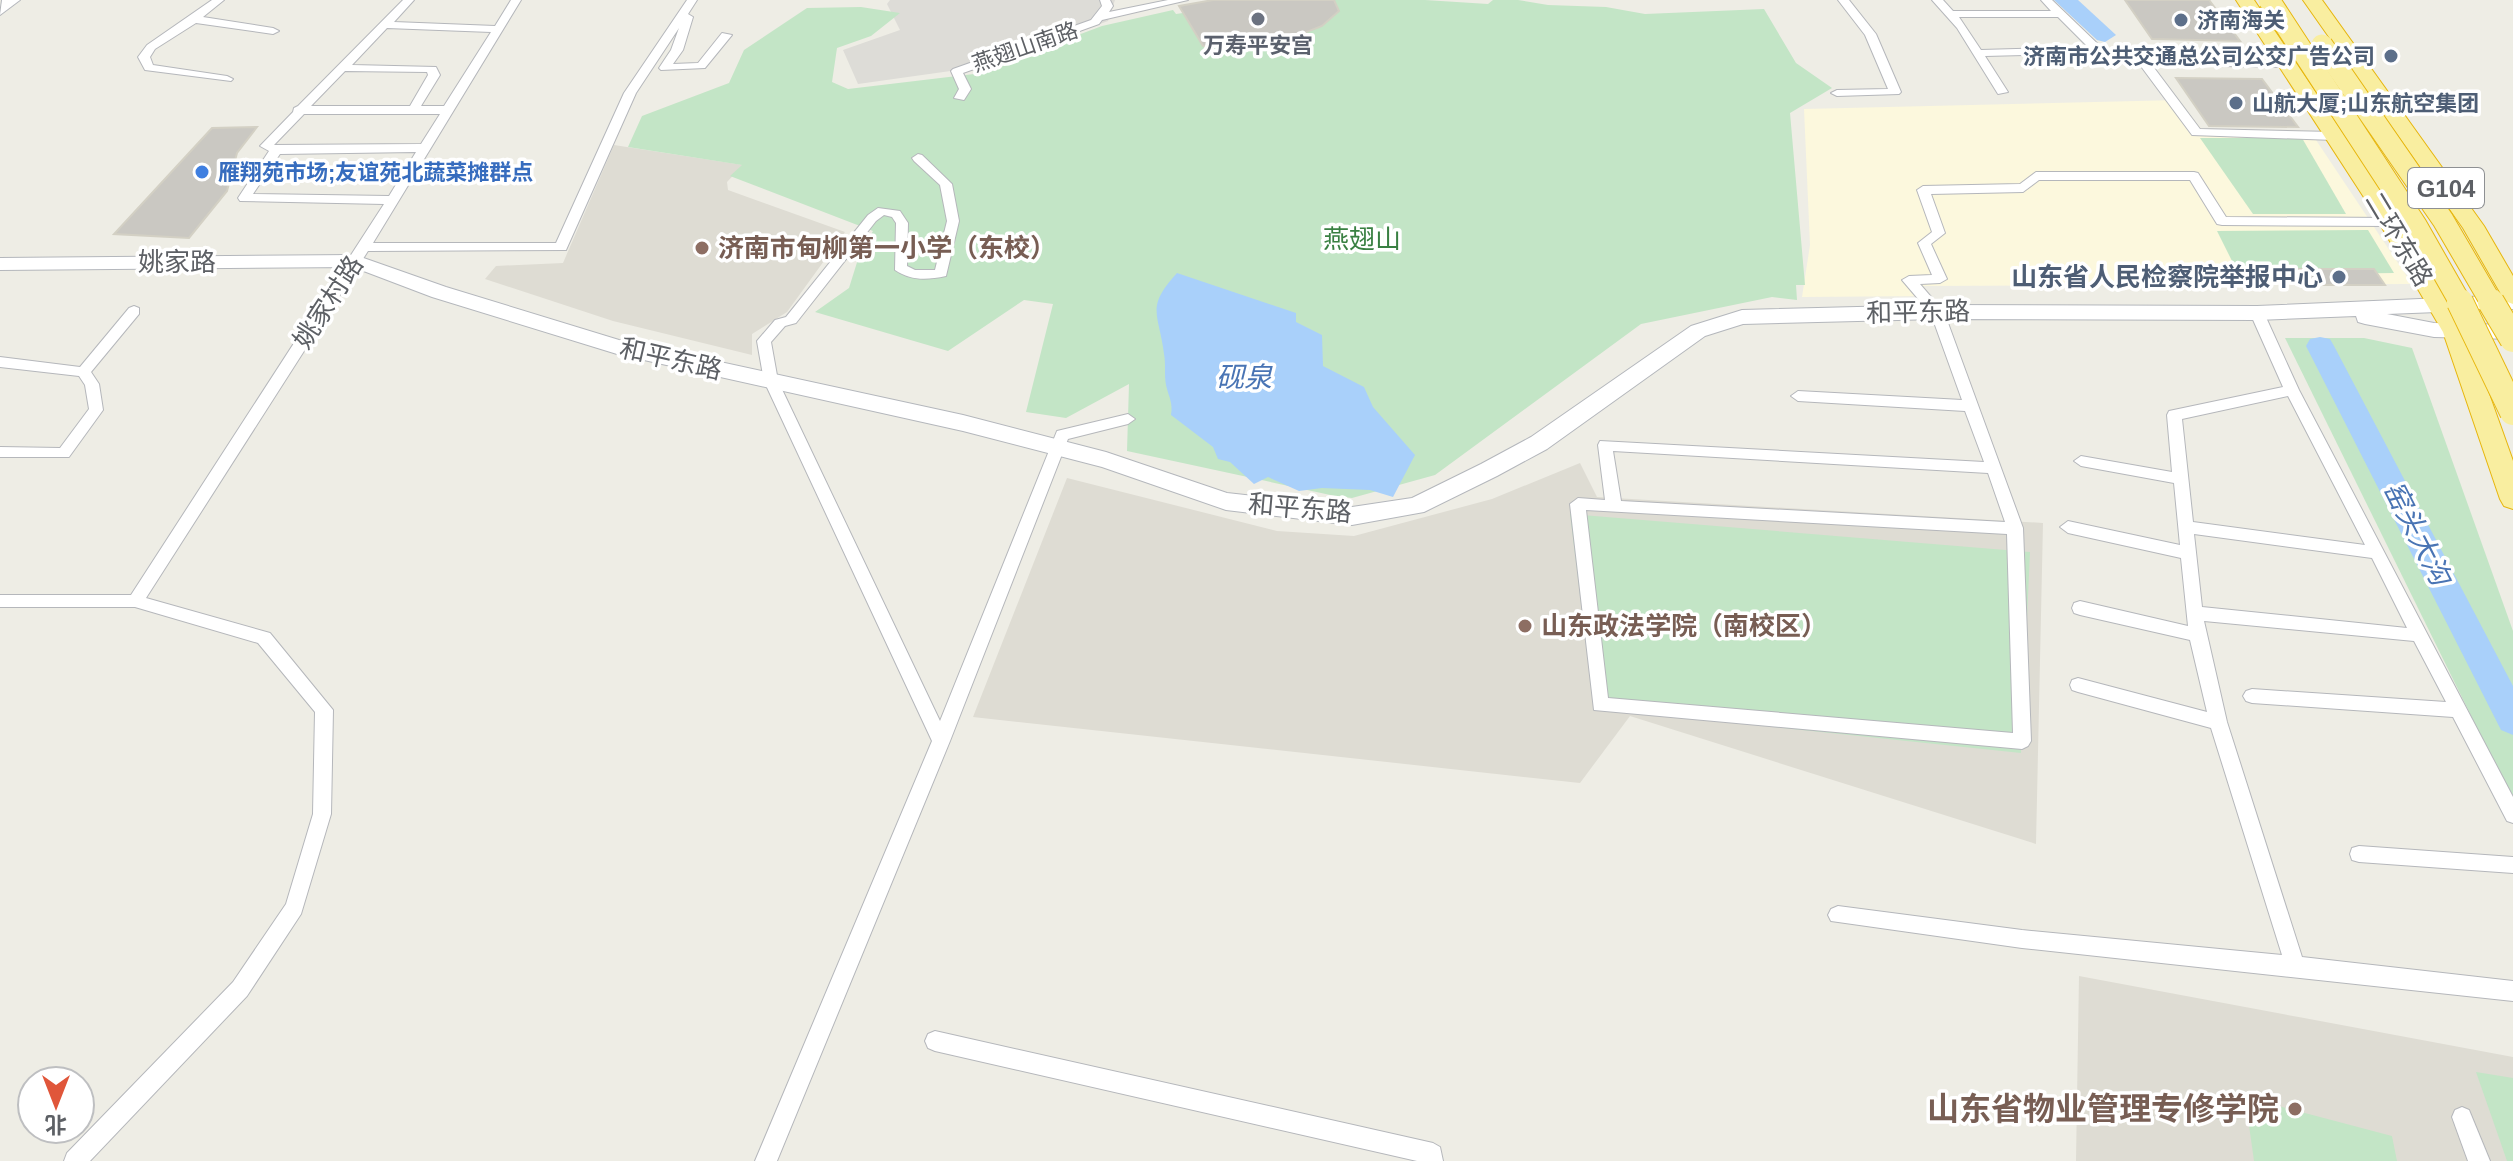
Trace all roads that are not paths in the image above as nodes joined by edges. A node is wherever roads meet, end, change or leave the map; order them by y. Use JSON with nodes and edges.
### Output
{"nodes":[{"id":1,"x":12,"y":0,"type":"edge"},
{"id":2,"x":219,"y":0,"type":"edge"},
{"id":3,"x":409,"y":0,"type":"edge"},
{"id":4,"x":516,"y":0,"type":"edge"},
{"id":5,"x":693,"y":0,"type":"edge"},
{"id":6,"x":1105,"y":0,"type":"edge"},
{"id":7,"x":1183,"y":0,"type":"edge"},
{"id":8,"x":1843,"y":0,"type":"edge"},
{"id":9,"x":1937,"y":0,"type":"edge"},
{"id":10,"x":2046,"y":0,"type":"edge"},
{"id":11,"x":2245,"y":0,"type":"edge"},
{"id":12,"x":2269,"y":0,"type":"edge"},
{"id":13,"x":2291,"y":0,"type":"edge"},
{"id":14,"x":2312,"y":0,"type":"edge"},
{"id":15,"x":0,"y":10,"type":"edge"},
{"id":16,"x":1950,"y":14,"type":"junction"},
{"id":17,"x":2061,"y":14,"type":"junction"},
{"id":18,"x":1102,"y":17,"type":"junction"},
{"id":19,"x":194,"y":19,"type":"junction"},
{"id":20,"x":386,"y":25,"type":"junction"},
{"id":21,"x":498,"y":29,"type":"junction"},
{"id":22,"x":273,"y":31,"type":"dead end"},
{"id":23,"x":726,"y":35,"type":"dead end"},
{"id":24,"x":2098,"y":50,"type":"junction"},
{"id":25,"x":1977,"y":53,"type":"junction"},
{"id":26,"x":2144,"y":62,"type":"junction"},
{"id":27,"x":2287,"y":64,"type":"junction"},
{"id":28,"x":342,"y":68,"type":"junction"},
{"id":29,"x":227,"y":79,"type":"dead end"},
{"id":30,"x":2002,"y":92,"type":"dead end"},
{"id":31,"x":1837,"y":93,"type":"dead end"},
{"id":32,"x":960,"y":98,"type":"dead end"},
{"id":33,"x":414,"y":109,"type":"junction"},
{"id":34,"x":298,"y":110,"type":"junction"},
{"id":35,"x":448,"y":110,"type":"junction"},
{"id":36,"x":2334,"y":136,"type":"junction"},
{"id":37,"x":424,"y":148,"type":"junction"},
{"id":38,"x":276,"y":150,"type":"junction"},
{"id":39,"x":918,"y":158,"type":"dead end"},
{"id":40,"x":392,"y":200,"type":"junction"},
{"id":41,"x":2390,"y":222,"type":"junction"},
{"id":42,"x":359,"y":254,"type":"junction"},
{"id":43,"x":0,"y":264,"type":"edge"},
{"id":44,"x":2513,"y":299,"type":"edge"},
{"id":45,"x":2437,"y":303,"type":"junction"},
{"id":46,"x":134,"y":311,"type":"dead end"},
{"id":47,"x":2322,"y":311,"type":"junction"},
{"id":48,"x":1937,"y":312,"type":"junction"},
{"id":49,"x":2257,"y":313,"type":"junction"},
{"id":50,"x":2455,"y":332,"type":"junction"},
{"id":51,"x":2513,"y":332,"type":"edge"},
{"id":52,"x":2513,"y":339,"type":"edge"},
{"id":53,"x":0,"y":362,"type":"edge"},
{"id":54,"x":83,"y":372,"type":"junction"},
{"id":55,"x":771,"y":381,"type":"junction"},
{"id":56,"x":2292,"y":390,"type":"junction"},
{"id":57,"x":1798,"y":396,"type":"dead end"},
{"id":58,"x":1971,"y":406,"type":"junction"},
{"id":59,"x":2513,"y":412,"type":"edge"},
{"id":60,"x":1128,"y":419,"type":"dead end"},
{"id":61,"x":1058,"y":450,"type":"junction"},
{"id":62,"x":0,"y":452,"type":"edge"},
{"id":63,"x":2081,"y":461,"type":"dead end"},
{"id":64,"x":1986,"y":468,"type":"dead end"},
{"id":65,"x":2180,"y":479,"type":"junction"},
{"id":66,"x":2513,"y":499,"type":"edge"},
{"id":67,"x":1614,"y":506,"type":"junction"},
{"id":68,"x":2068,"y":527,"type":"dead end"},
{"id":69,"x":2185,"y":527,"type":"junction"},
{"id":70,"x":2015,"y":528,"type":"junction"},
{"id":71,"x":2188,"y":553,"type":"junction"},
{"id":72,"x":2377,"y":553,"type":"junction"},
{"id":73,"x":0,"y":601,"type":"edge"},
{"id":74,"x":135,"y":601,"type":"junction"},
{"id":75,"x":2080,"y":608,"type":"dead end"},
{"id":76,"x":2194,"y":613,"type":"junction"},
{"id":77,"x":2197,"y":635,"type":"junction"},
{"id":78,"x":2412,"y":635,"type":"dead end"},
{"id":79,"x":2078,"y":685,"type":"dead end"},
{"id":80,"x":2252,"y":696,"type":"dead end"},
{"id":81,"x":2453,"y":710,"type":"dead end"},
{"id":82,"x":2218,"y":722,"type":"junction"},
{"id":83,"x":941,"y":741,"type":"junction"},
{"id":84,"x":2513,"y":815,"type":"edge"},
{"id":85,"x":2359,"y":854,"type":"dead end"},
{"id":86,"x":2513,"y":865,"type":"edge"},
{"id":87,"x":1838,"y":915,"type":"dead end"},
{"id":88,"x":2295,"y":966,"type":"junction"},
{"id":89,"x":2513,"y":991,"type":"edge"},
{"id":90,"x":935,"y":1041,"type":"dead end"},
{"id":91,"x":2462,"y":1117,"type":"dead end"},
{"id":92,"x":75,"y":1161,"type":"edge"},
{"id":93,"x":766,"y":1161,"type":"edge"},
{"id":94,"x":1432,"y":1161,"type":"edge"},
{"id":95,"x":2479,"y":1161,"type":"edge"}],
"edges":[{"from":1,"to":15,"type":"main road"},
{"from":2,"to":19,"type":"street"},
{"from":3,"to":20,"type":"street"},
{"from":4,"to":21,"type":"street","name":"姚家村路"},
{"from":5,"to":23,"type":"street"},
{"from":5,"to":42,"type":"street"},
{"from":6,"to":18,"type":"street","name":"燕翅山南路"},
{"from":7,"to":18,"type":"street"},
{"from":8,"to":31,"type":"street"},
{"from":9,"to":16,"type":"street"},
{"from":10,"to":17,"type":"street"},
{"from":11,"to":27,"type":"highway","name":"二环东路","number":"G104"},
{"from":12,"to":59,"type":"highway","bridge":true},
{"from":13,"to":52,"type":"highway","bridge":true},
{"from":14,"to":44,"type":"highway","number":"G104"},
{"from":16,"to":17,"type":"street"},
{"from":16,"to":25,"type":"street"},
{"from":17,"to":24,"type":"street"},
{"from":18,"to":32,"type":"street","name":"燕翅山南路"},
{"from":19,"to":22,"type":"street"},
{"from":19,"to":29,"type":"street"},
{"from":20,"to":21,"type":"street"},
{"from":20,"to":28,"type":"street"},
{"from":21,"to":35,"type":"street","name":"姚家村路"},
{"from":24,"to":25,"type":"street"},
{"from":24,"to":26,"type":"street"},
{"from":25,"to":30,"type":"street"},
{"from":26,"to":27,"type":"street"},
{"from":26,"to":36,"type":"street"},
{"from":27,"to":36,"type":"highway","name":"二环东路","number":"G104"},
{"from":28,"to":33,"type":"street"},
{"from":28,"to":34,"type":"street"},
{"from":33,"to":34,"type":"street"},
{"from":33,"to":35,"type":"street"},
{"from":34,"to":38,"type":"street"},
{"from":35,"to":37,"type":"street","name":"姚家村路"},
{"from":36,"to":41,"type":"highway","name":"二环东路","number":"G104"},
{"from":37,"to":38,"type":"street"},
{"from":37,"to":40,"type":"street","name":"姚家村路"},
{"from":38,"to":40,"type":"street"},
{"from":39,"to":55,"type":"street"},
{"from":40,"to":42,"type":"street","name":"姚家村路"},
{"from":41,"to":45,"type":"highway","name":"二环东路","number":"G104"},
{"from":41,"to":48,"type":"street"},
{"from":42,"to":43,"type":"main road","name":"姚家路"},
{"from":42,"to":55,"type":"main road","name":"和平东路"},
{"from":42,"to":74,"type":"street","name":"姚家村路"},
{"from":44,"to":45,"type":"main road","name":"和平东路"},
{"from":45,"to":47,"type":"main road","name":"和平东路"},
{"from":45,"to":50,"type":"highway","name":"二环东路","number":"G104"},
{"from":46,"to":54,"type":"street"},
{"from":47,"to":49,"type":"main road","name":"和平东路"},
{"from":47,"to":50,"type":"main road","name":"和平东路"},
{"from":48,"to":49,"type":"main road","name":"和平东路"},
{"from":48,"to":58,"type":"street"},
{"from":48,"to":61,"type":"main road","name":"和平东路"},
{"from":49,"to":56,"type":"street"},
{"from":50,"to":51,"type":"main road","name":"和平东路"},
{"from":50,"to":66,"type":"highway","name":"二环东路","number":"G104"},
{"from":53,"to":54,"type":"street"},
{"from":54,"to":62,"type":"street"},
{"from":55,"to":61,"type":"main road","name":"和平东路"},
{"from":55,"to":83,"type":"street"},
{"from":56,"to":65,"type":"street"},
{"from":56,"to":72,"type":"street"},
{"from":57,"to":58,"type":"street"},
{"from":58,"to":70,"type":"street"},
{"from":60,"to":61,"type":"street"},
{"from":61,"to":83,"type":"street"},
{"from":63,"to":65,"type":"street"},
{"from":64,"to":67,"type":"street"},
{"from":65,"to":69,"type":"street"},
{"from":67,"to":70,"type":"street"},
{"from":67,"to":70,"type":"street"},
{"from":68,"to":71,"type":"street"},
{"from":69,"to":71,"type":"street"},
{"from":69,"to":72,"type":"street"},
{"from":71,"to":76,"type":"street"},
{"from":72,"to":84,"type":"street"},
{"from":73,"to":74,"type":"street"},
{"from":74,"to":92,"type":"street"},
{"from":75,"to":77,"type":"street"},
{"from":76,"to":77,"type":"street"},
{"from":76,"to":78,"type":"street"},
{"from":77,"to":82,"type":"street"},
{"from":79,"to":82,"type":"street"},
{"from":80,"to":81,"type":"street"},
{"from":82,"to":88,"type":"street"},
{"from":83,"to":93,"type":"street"},
{"from":85,"to":86,"type":"street"},
{"from":87,"to":88,"type":"street"},
{"from":88,"to":89,"type":"street"},
{"from":90,"to":94,"type":"street"},
{"from":91,"to":95,"type":"street"}]}
